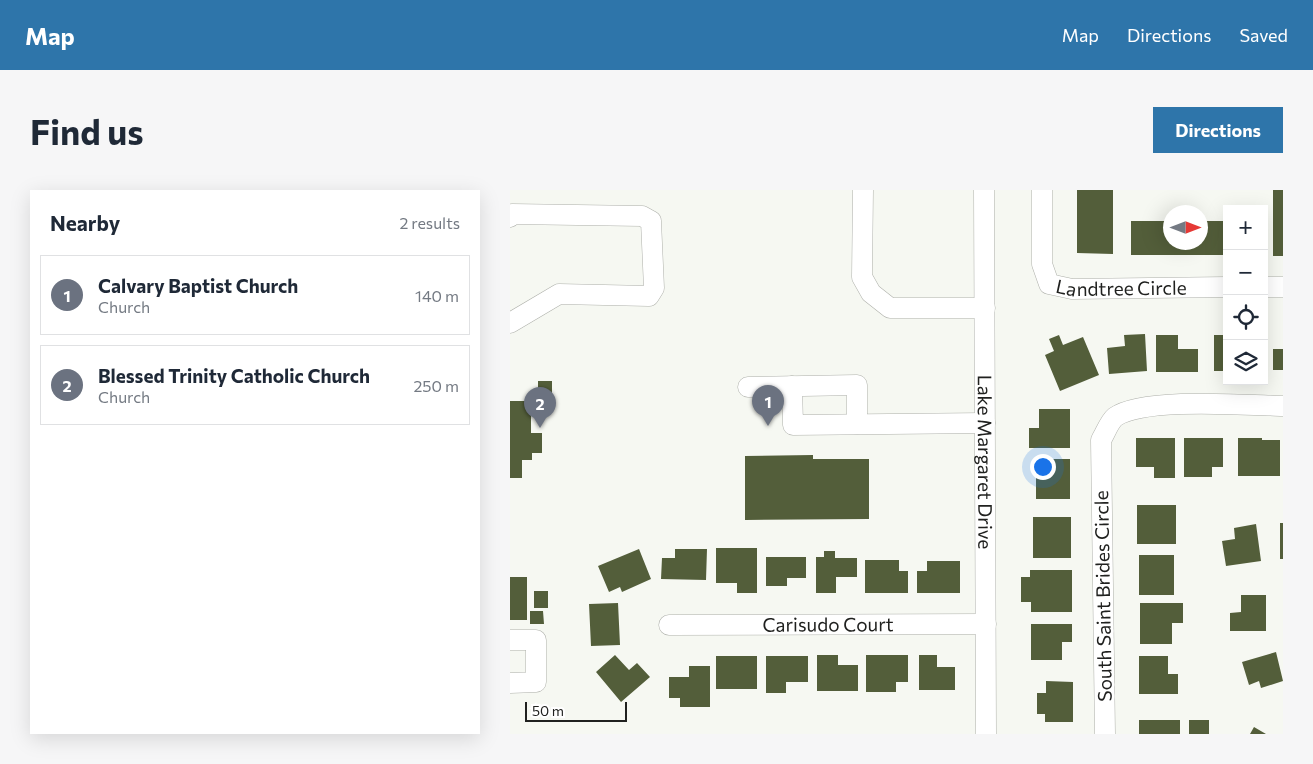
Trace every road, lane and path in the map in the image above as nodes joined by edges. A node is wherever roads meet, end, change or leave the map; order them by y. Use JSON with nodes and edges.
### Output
{"nodes":[{"id":1,"x":863,"y":190,"type":"edge"},
{"id":2,"x":984,"y":190,"type":"edge"},
{"id":3,"x":1042,"y":190,"type":"edge"},
{"id":4,"x":510,"y":217,"type":"edge"},
{"id":5,"x":1223,"y":287,"type":"edge"},
{"id":6,"x":1268,"y":287,"type":"edge"},
{"id":7,"x":1283,"y":287,"type":"edge"},
{"id":8,"x":984,"y":308,"type":"junction"},
{"id":9,"x":510,"y":323,"type":"edge"},
{"id":10,"x":792,"y":386,"type":"junction"},
{"id":11,"x":748,"y":387,"type":"dead end"},
{"id":12,"x":1283,"y":406,"type":"edge"},
{"id":13,"x":985,"y":423,"type":"junction"},
{"id":14,"x":857,"y":424,"type":"junction"},
{"id":15,"x":986,"y":624,"type":"junction"},
{"id":16,"x":669,"y":625,"type":"dead end"},
{"id":17,"x":510,"y":640,"type":"edge"},
{"id":18,"x":510,"y":682,"type":"edge"},
{"id":19,"x":986,"y":734,"type":"edge"},
{"id":20,"x":1105,"y":734,"type":"edge"}],
"edges":[{"from":1,"to":8,"type":"street"},
{"from":2,"to":8,"type":"street","name":"Lake Margaret Drive"},
{"from":3,"to":5,"type":"street","name":"Landtree Circle"},
{"from":4,"to":9,"type":"street"},
{"from":6,"to":7,"type":"street"},
{"from":8,"to":13,"type":"street","name":"Lake Margaret Drive"},
{"from":10,"to":11,"type":"street"},
{"from":10,"to":14,"type":"street"},
{"from":10,"to":14,"type":"street"},
{"from":12,"to":20,"type":"street","name":"South Saint Brides Circle"},
{"from":13,"to":14,"type":"street"},
{"from":13,"to":15,"type":"street","name":"Lake Margaret Drive"},
{"from":15,"to":16,"type":"street","name":"Carisudo Court"},
{"from":15,"to":19,"type":"street","name":"Lake Margaret Drive"},
{"from":17,"to":18,"type":"street"}]}
